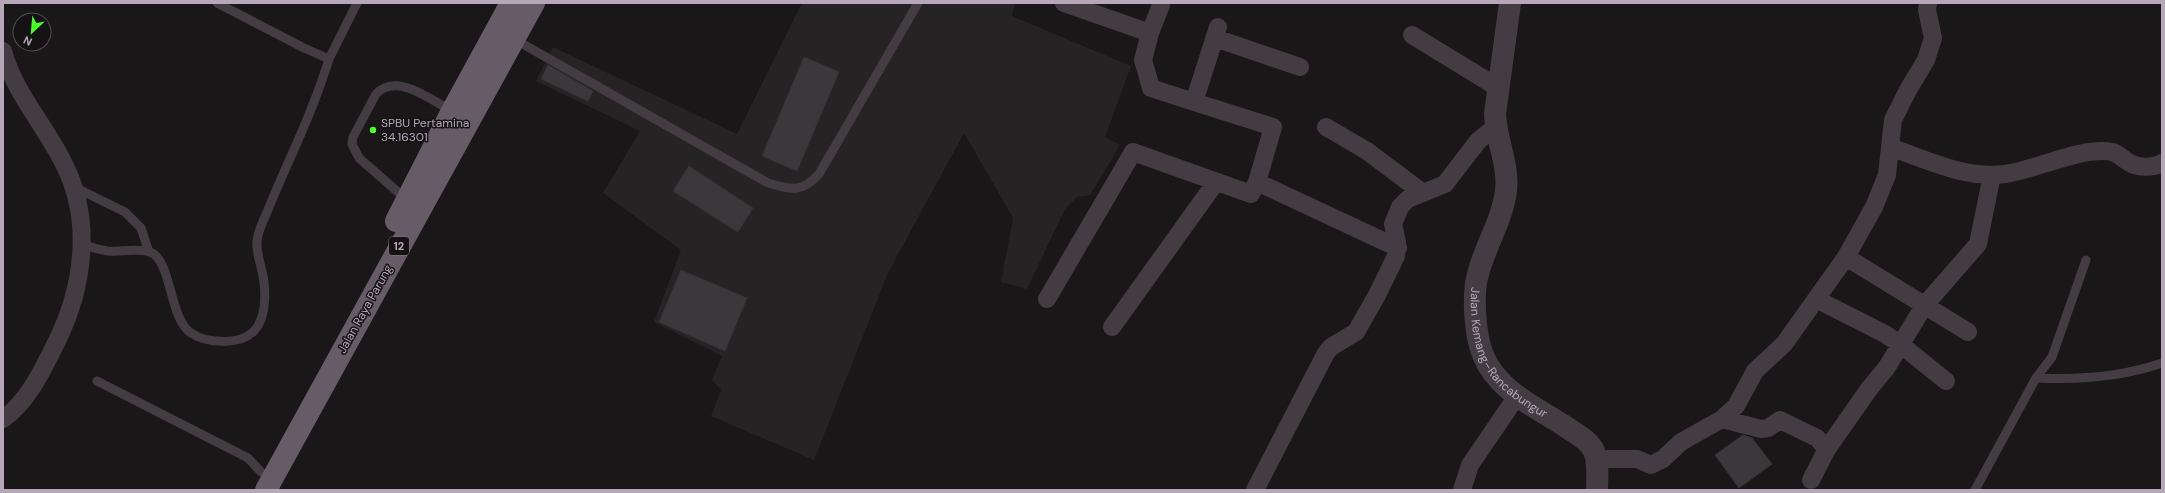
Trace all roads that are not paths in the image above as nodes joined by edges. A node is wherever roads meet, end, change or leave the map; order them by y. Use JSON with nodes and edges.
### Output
{"nodes":[{"id":1,"x":217,"y":3,"type":"edge"},
{"id":2,"x":357,"y":3,"type":"edge"},
{"id":3,"x":511,"y":3,"type":"edge"},
{"id":4,"x":534,"y":3,"type":"edge"},
{"id":5,"x":918,"y":3,"type":"edge"},
{"id":6,"x":1064,"y":3,"type":"edge"},
{"id":7,"x":1510,"y":3,"type":"edge"},
{"id":8,"x":1928,"y":3,"type":"edge"},
{"id":9,"x":1161,"y":5,"type":"dead end"},
{"id":10,"x":1150,"y":33,"type":"junction"},
{"id":11,"x":1412,"y":35,"type":"dead end"},
{"id":12,"x":514,"y":39,"type":"junction"},
{"id":13,"x":3,"y":51,"type":"edge"},
{"id":14,"x":329,"y":59,"type":"junction"},
{"id":15,"x":1300,"y":67,"type":"dead end"},
{"id":16,"x":1497,"y":87,"type":"junction"},
{"id":17,"x":1194,"y":102,"type":"junction"},
{"id":18,"x":452,"y":111,"type":"junction"},
{"id":19,"x":1326,"y":127,"type":"dead end"},
{"id":20,"x":1496,"y":127,"type":"junction"},
{"id":21,"x":1890,"y":147,"type":"junction"},
{"id":22,"x":2162,"y":163,"type":"edge"},
{"id":23,"x":1992,"y":175,"type":"junction"},
{"id":24,"x":1216,"y":182,"type":"junction"},
{"id":25,"x":1257,"y":182,"type":"junction"},
{"id":26,"x":74,"y":187,"type":"junction"},
{"id":27,"x":1423,"y":193,"type":"junction"},
{"id":28,"x":413,"y":204,"type":"junction"},
{"id":29,"x":81,"y":244,"type":"junction"},
{"id":30,"x":1398,"y":248,"type":"junction"},
{"id":31,"x":149,"y":252,"type":"junction"},
{"id":32,"x":1846,"y":257,"type":"junction"},
{"id":33,"x":2086,"y":260,"type":"dead end"},
{"id":34,"x":1047,"y":299,"type":"dead end"},
{"id":35,"x":1816,"y":299,"type":"junction"},
{"id":36,"x":1924,"y":306,"type":"junction"},
{"id":37,"x":1112,"y":327,"type":"dead end"},
{"id":38,"x":1968,"y":332,"type":"dead end"},
{"id":39,"x":1900,"y":344,"type":"junction"},
{"id":40,"x":2162,"y":364,"type":"edge"},
{"id":41,"x":2036,"y":378,"type":"junction"},
{"id":42,"x":97,"y":381,"type":"dead end"},
{"id":43,"x":1946,"y":381,"type":"dead end"},
{"id":44,"x":1517,"y":396,"type":"junction"},
{"id":45,"x":3,"y":419,"type":"edge"},
{"id":46,"x":1722,"y":419,"type":"junction"},
{"id":47,"x":1827,"y":449,"type":"junction"},
{"id":48,"x":1596,"y":459,"type":"junction"},
{"id":49,"x":1811,"y":480,"type":"dead end"},
{"id":50,"x":260,"y":484,"type":"edge"},
{"id":51,"x":1255,"y":490,"type":"edge"},
{"id":52,"x":1462,"y":490,"type":"edge"},
{"id":53,"x":1597,"y":490,"type":"edge"},
{"id":54,"x":1975,"y":490,"type":"edge"}],
"edges":[{"from":1,"to":14,"type":"lane"},
{"from":2,"to":14,"type":"lane"},
{"from":3,"to":18,"type":"highway","name":"Jalan Raya Parung","number":"12"},
{"from":4,"to":12,"type":"highway","name":"Jalan Raya Parung","number":"12"},
{"from":5,"to":12,"type":"lane"},
{"from":6,"to":10,"type":"street"},
{"from":7,"to":16,"type":"street","name":"Jalan Kemang–Rancabungur"},
{"from":8,"to":21,"type":"street"},
{"from":9,"to":10,"type":"street"},
{"from":10,"to":17,"type":"street"},
{"from":11,"to":16,"type":"street"},
{"from":12,"to":28,"type":"highway","name":"Jalan Raya Parung","number":"12"},
{"from":13,"to":26,"type":"street"},
{"from":14,"to":31,"type":"lane"},
{"from":15,"to":17,"type":"street"},
{"from":16,"to":20,"type":"street","name":"Jalan Kemang–Rancabungur"},
{"from":17,"to":25,"type":"street"},
{"from":18,"to":28,"type":"highway","name":"Jalan Raya Parung","number":"12"},
{"from":18,"to":28,"type":"lane"},
{"from":19,"to":27,"type":"street"},
{"from":20,"to":27,"type":"street"},
{"from":20,"to":44,"type":"street","name":"Jalan Kemang–Rancabungur"},
{"from":21,"to":23,"type":"street"},
{"from":21,"to":32,"type":"street"},
{"from":22,"to":23,"type":"street"},
{"from":23,"to":36,"type":"street"},
{"from":24,"to":25,"type":"street"},
{"from":24,"to":34,"type":"street"},
{"from":24,"to":37,"type":"street"},
{"from":25,"to":30,"type":"street"},
{"from":26,"to":29,"type":"street"},
{"from":26,"to":31,"type":"lane"},
{"from":27,"to":30,"type":"street"},
{"from":28,"to":50,"type":"highway","name":"Jalan Raya Parung","number":"12"},
{"from":29,"to":31,"type":"lane"},
{"from":29,"to":45,"type":"street"},
{"from":30,"to":51,"type":"street"},
{"from":32,"to":35,"type":"street"},
{"from":32,"to":36,"type":"street"},
{"from":33,"to":41,"type":"lane"},
{"from":35,"to":39,"type":"street"},
{"from":35,"to":46,"type":"street"},
{"from":36,"to":38,"type":"street"},
{"from":36,"to":39,"type":"street"},
{"from":39,"to":43,"type":"street"},
{"from":39,"to":47,"type":"street"},
{"from":40,"to":41,"type":"lane"},
{"from":41,"to":54,"type":"lane"},
{"from":42,"to":50,"type":"lane"},
{"from":44,"to":48,"type":"street","name":"Jalan Kemang–Rancabungur"},
{"from":44,"to":52,"type":"street"},
{"from":46,"to":47,"type":"street"},
{"from":46,"to":48,"type":"street"},
{"from":47,"to":49,"type":"street"},
{"from":48,"to":53,"type":"street","name":"Jalan Kemang–Rancabungur"}]}
